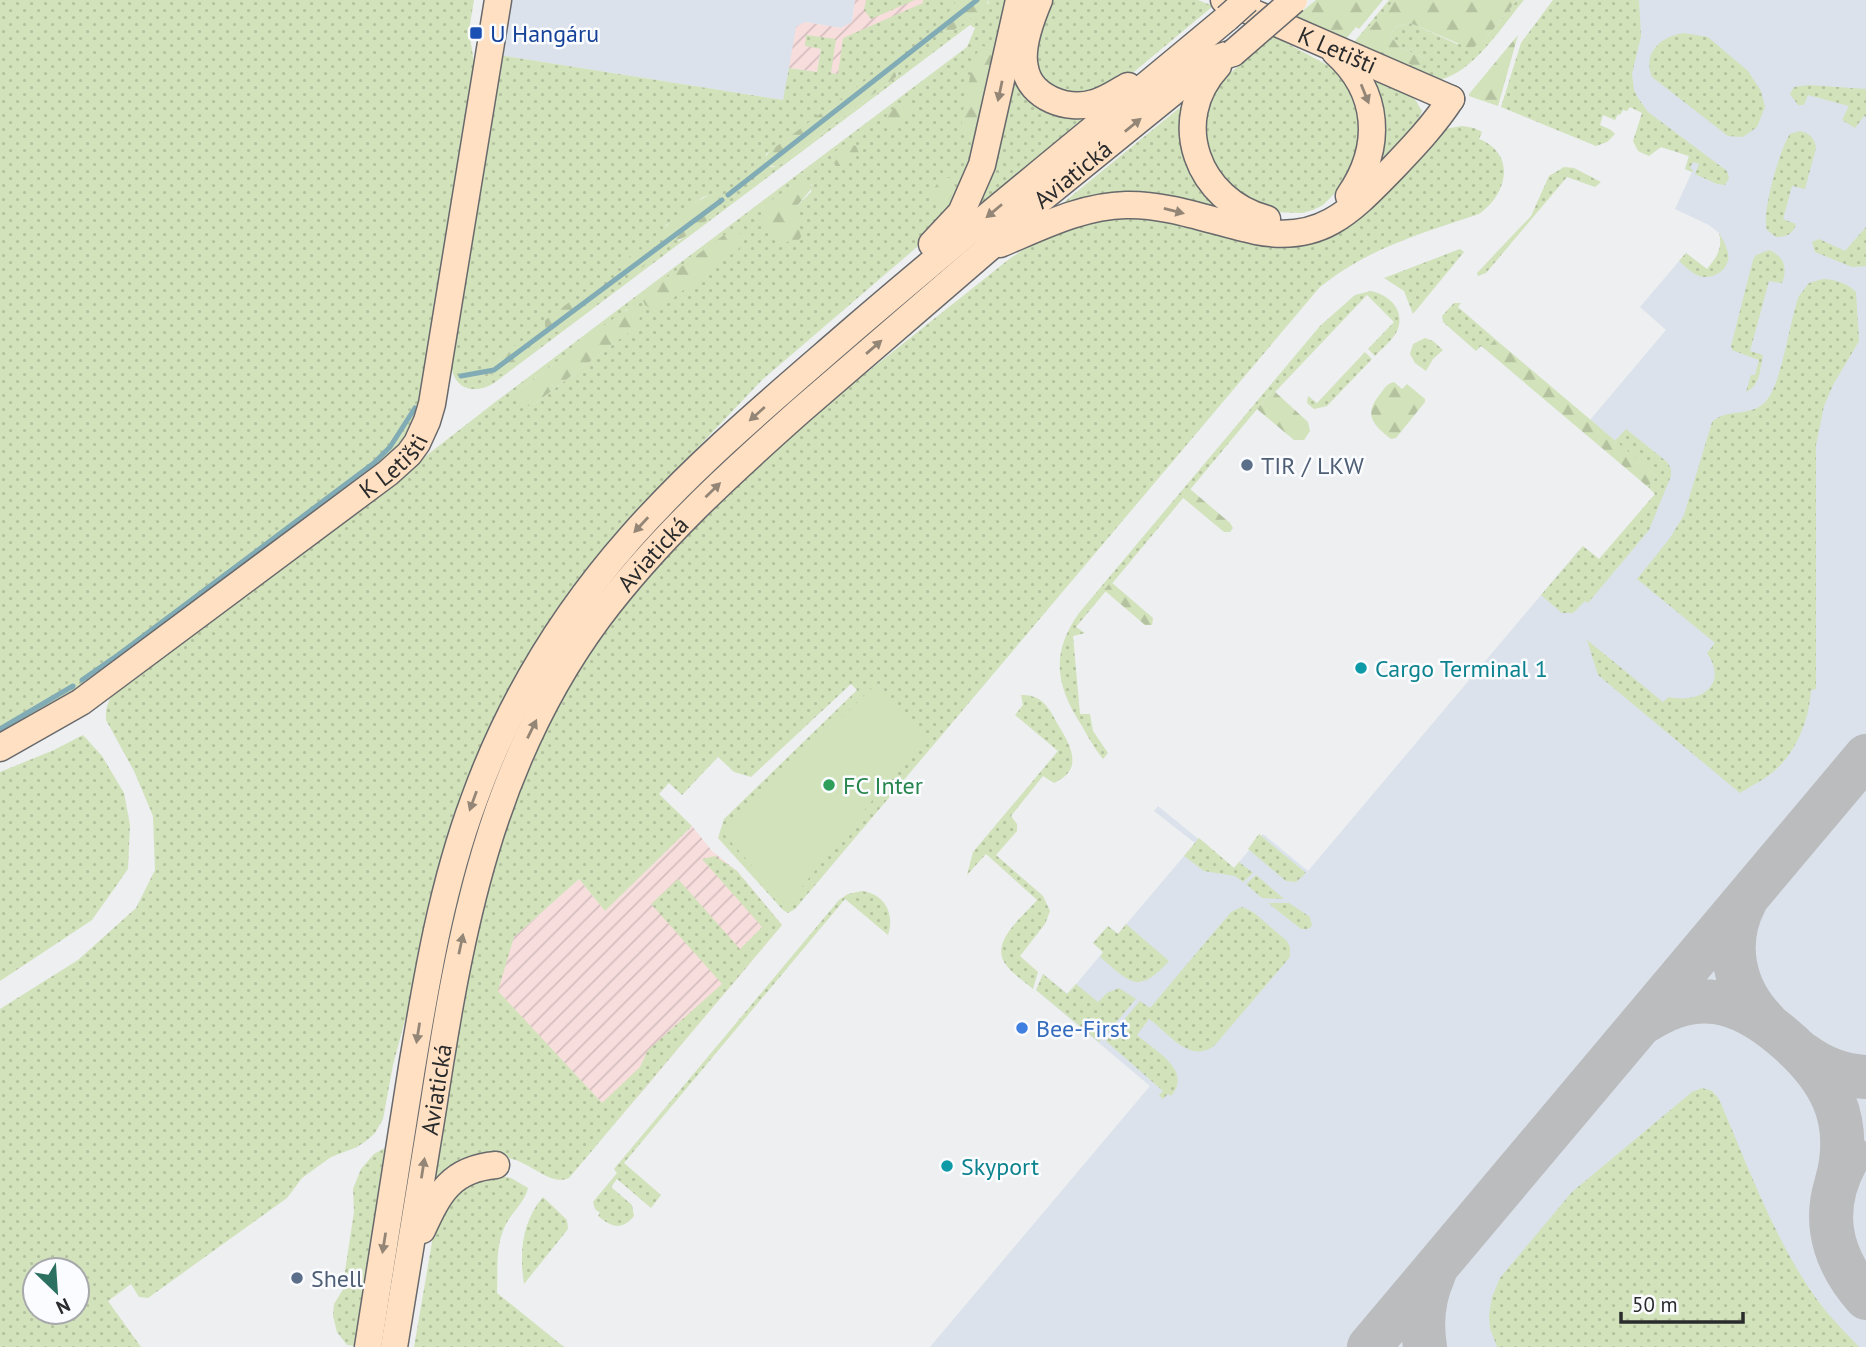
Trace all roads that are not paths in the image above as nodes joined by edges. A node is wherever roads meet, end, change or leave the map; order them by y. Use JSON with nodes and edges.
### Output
{"nodes":[{"id":1,"x":498,"y":0,"type":"edge"},
{"id":2,"x":1019,"y":0,"type":"edge"},
{"id":3,"x":1039,"y":0,"type":"edge"},
{"id":4,"x":1224,"y":0,"type":"edge"},
{"id":5,"x":1247,"y":0,"type":"edge"},
{"id":6,"x":1293,"y":0,"type":"edge"},
{"id":7,"x":1322,"y":43,"type":"junction"},
{"id":8,"x":1233,"y":53,"type":"junction"},
{"id":9,"x":1179,"y":58,"type":"junction"},
{"id":10,"x":1451,"y":99,"type":"junction"},
{"id":11,"x":1349,"y":196,"type":"junction"},
{"id":12,"x":989,"y":248,"type":"junction"},
{"id":13,"x":809,"y":369,"type":"junction"},
{"id":14,"x":0,"y":748,"type":"edge"},
{"id":15,"x":496,"y":1165,"type":"dead end"},
{"id":16,"x":408,"y":1260,"type":"junction"},
{"id":17,"x":368,"y":1347,"type":"edge"},
{"id":18,"x":394,"y":1347,"type":"edge"}],
"edges":[{"from":1,"to":14,"type":"main road","name":"K Letišti"},
{"from":2,"to":13,"type":"main road","one_way":true},
{"from":3,"to":9,"type":"main road"},
{"from":4,"to":7,"type":"main road","name":"K Letišti"},
{"from":5,"to":9,"type":"main road","name":"Aviatická","bridge":true},
{"from":6,"to":8,"type":"main road","name":"Aviatická","bridge":true},
{"from":7,"to":10,"type":"main road","name":"K Letišti"},
{"from":7,"to":11,"type":"main road","one_way":true},
{"from":8,"to":11,"type":"main road"},
{"from":12,"to":8,"type":"main road","name":"Aviatická","one_way":true},
{"from":9,"to":13,"type":"main road","name":"Aviatická","one_way":true},
{"from":10,"to":11,"type":"main road"},
{"from":12,"to":10,"type":"main road","one_way":true},
{"from":16,"to":12,"type":"main road","name":"Aviatická","one_way":true},
{"from":13,"to":17,"type":"main road","name":"Aviatická","one_way":true},
{"from":15,"to":16,"type":"main road"},
{"from":16,"to":18,"type":"main road","name":"Aviatická"}]}
